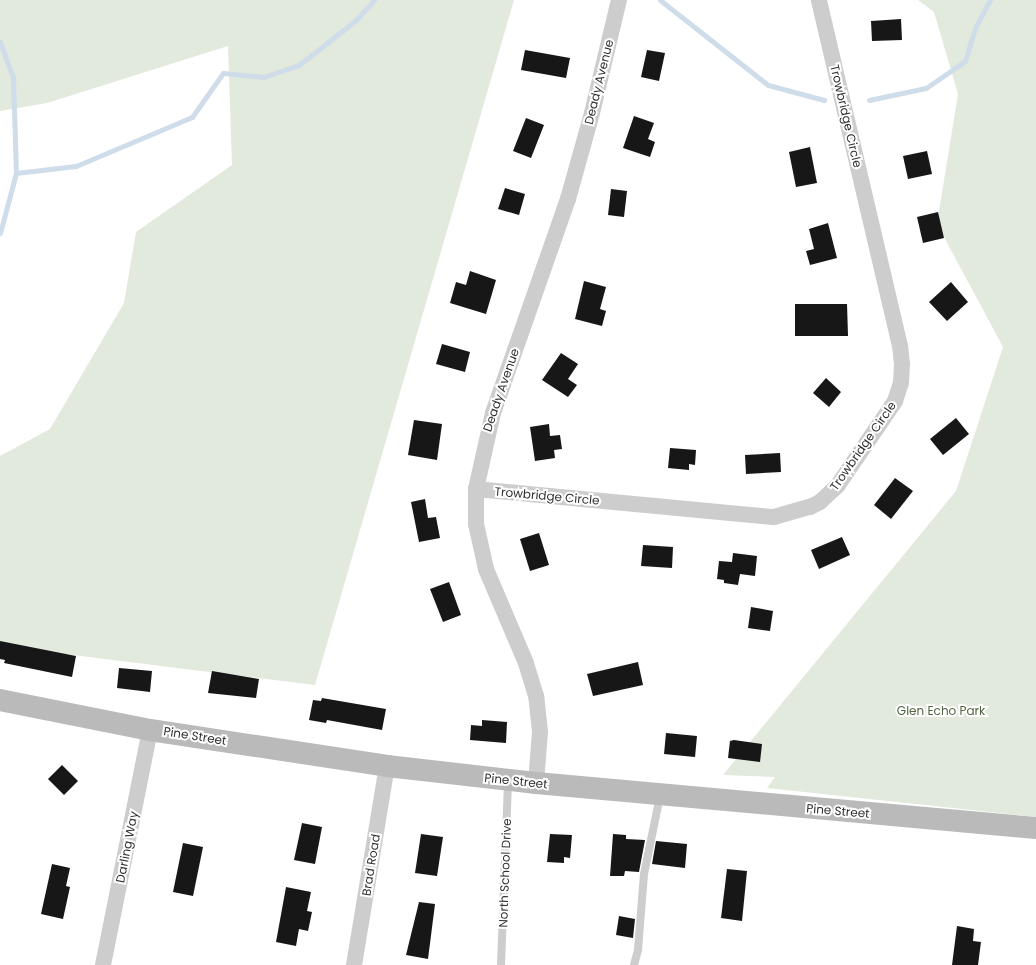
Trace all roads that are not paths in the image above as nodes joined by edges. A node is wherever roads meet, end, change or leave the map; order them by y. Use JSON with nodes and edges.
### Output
{"nodes":[{"id":1,"x":619,"y":0,"type":"edge"},
{"id":2,"x":819,"y":0,"type":"edge"},
{"id":3,"x":476,"y":489,"type":"junction"},
{"id":4,"x":0,"y":700,"type":"edge"},
{"id":5,"x":150,"y":730,"type":"junction"},
{"id":6,"x":387,"y":766,"type":"junction"},
{"id":7,"x":508,"y":780,"type":"junction"},
{"id":8,"x":536,"y":783,"type":"junction"},
{"id":9,"x":660,"y":795,"type":"junction"},
{"id":10,"x":1036,"y":828,"type":"edge"},
{"id":11,"x":103,"y":965,"type":"edge"},
{"id":12,"x":354,"y":965,"type":"edge"},
{"id":13,"x":501,"y":965,"type":"edge"},
{"id":14,"x":634,"y":965,"type":"edge"}],
"edges":[{"from":1,"to":3,"type":"street","name":"Deady Avenue"},
{"from":2,"to":3,"type":"street","name":"Trowbridge Circle"},
{"from":3,"to":8,"type":"street","name":"Deady Avenue"},
{"from":4,"to":5,"type":"street","name":"Pine Street"},
{"from":5,"to":6,"type":"street","name":"Pine Street"},
{"from":5,"to":11,"type":"street","name":"Darling Way"},
{"from":6,"to":7,"type":"street","name":"Pine Street"},
{"from":6,"to":12,"type":"street","name":"Brad Road"},
{"from":7,"to":8,"type":"street","name":"Pine Street"},
{"from":7,"to":13,"type":"lane","name":"North School Drive"},
{"from":8,"to":9,"type":"street","name":"Pine Street"},
{"from":9,"to":10,"type":"street","name":"Pine Street"},
{"from":9,"to":14,"type":"lane"}]}
